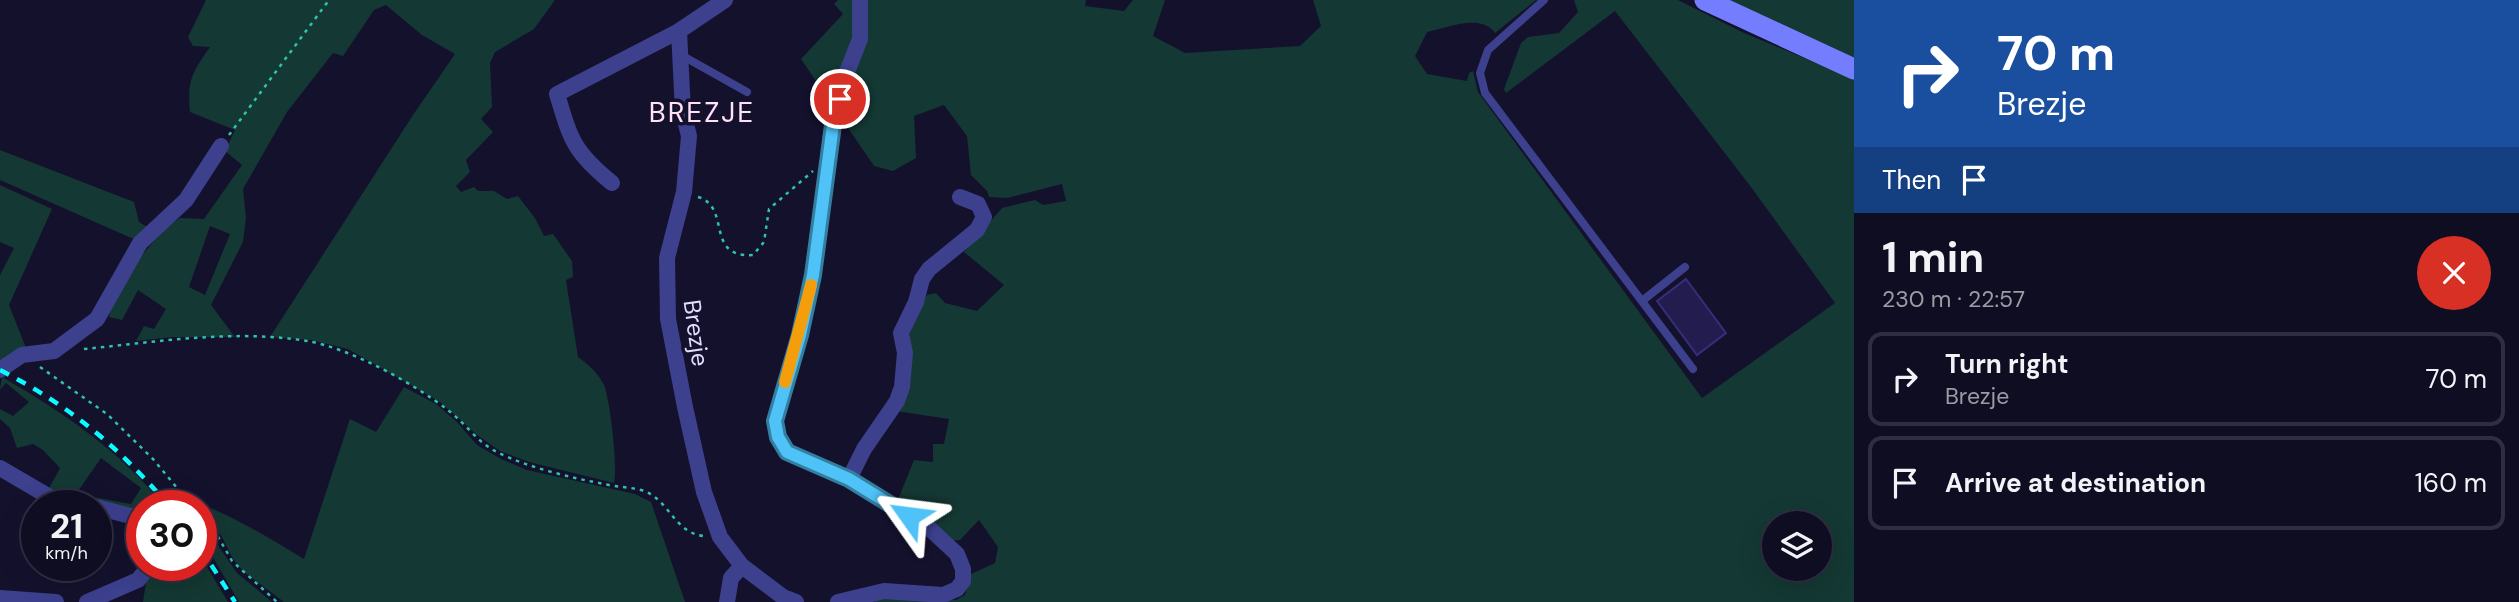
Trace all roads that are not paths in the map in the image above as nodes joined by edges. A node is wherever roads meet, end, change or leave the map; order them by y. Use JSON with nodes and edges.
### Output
{"nodes":[{"id":1,"x":860,"y":0,"type":"edge"},
{"id":2,"x":1544,"y":0,"type":"edge"},
{"id":3,"x":1705,"y":0,"type":"edge"},
{"id":4,"x":718,"y":2,"type":"edge"},
{"id":5,"x":679,"y":31,"type":"junction"},
{"id":6,"x":681,"y":55,"type":"junction"},
{"id":7,"x":1854,"y":69,"type":"edge"},
{"id":8,"x":747,"y":92,"type":"dead end"},
{"id":9,"x":221,"y":146,"type":"road end"},
{"id":10,"x":612,"y":183,"type":"dead end"},
{"id":11,"x":960,"y":197,"type":"dead end"},
{"id":12,"x":1685,"y":267,"type":"dead end"},
{"id":13,"x":1642,"y":301,"type":"junction"},
{"id":14,"x":1693,"y":369,"type":"dead end"},
{"id":15,"x":0,"y":370,"type":"edge"},
{"id":16,"x":0,"y":468,"type":"edge"},
{"id":17,"x":849,"y":479,"type":"junction"},
{"id":18,"x":38,"y":490,"type":"edge"},
{"id":19,"x":742,"y":566,"type":"junction"},
{"id":20,"x":136,"y":581,"type":"edge"},
{"id":21,"x":0,"y":598,"type":"edge"},
{"id":22,"x":56,"y":602,"type":"edge"},
{"id":23,"x":87,"y":602,"type":"edge"},
{"id":24,"x":727,"y":602,"type":"edge"},
{"id":25,"x":796,"y":602,"type":"edge"},
{"id":26,"x":838,"y":602,"type":"edge"}],
"edges":[{"from":1,"to":17,"type":"street"},
{"from":2,"to":13,"type":"lane"},
{"from":3,"to":7,"type":"street"},
{"from":4,"to":5,"type":"street"},
{"from":5,"to":6,"type":"street","name":"Brezje"},
{"from":5,"to":10,"type":"street"},
{"from":6,"to":8,"type":"lane"},
{"from":6,"to":19,"type":"street","name":"Brezje"},
{"from":9,"to":15,"type":"street"},
{"from":11,"to":17,"type":"street"},
{"from":12,"to":13,"type":"lane"},
{"from":13,"to":14,"type":"lane"},
{"from":16,"to":18,"type":"street"},
{"from":17,"to":26,"type":"street"},
{"from":19,"to":24,"type":"street"},
{"from":19,"to":25,"type":"street","name":"Brezje"},
{"from":20,"to":23,"type":"street"},
{"from":21,"to":22,"type":"street"}]}
